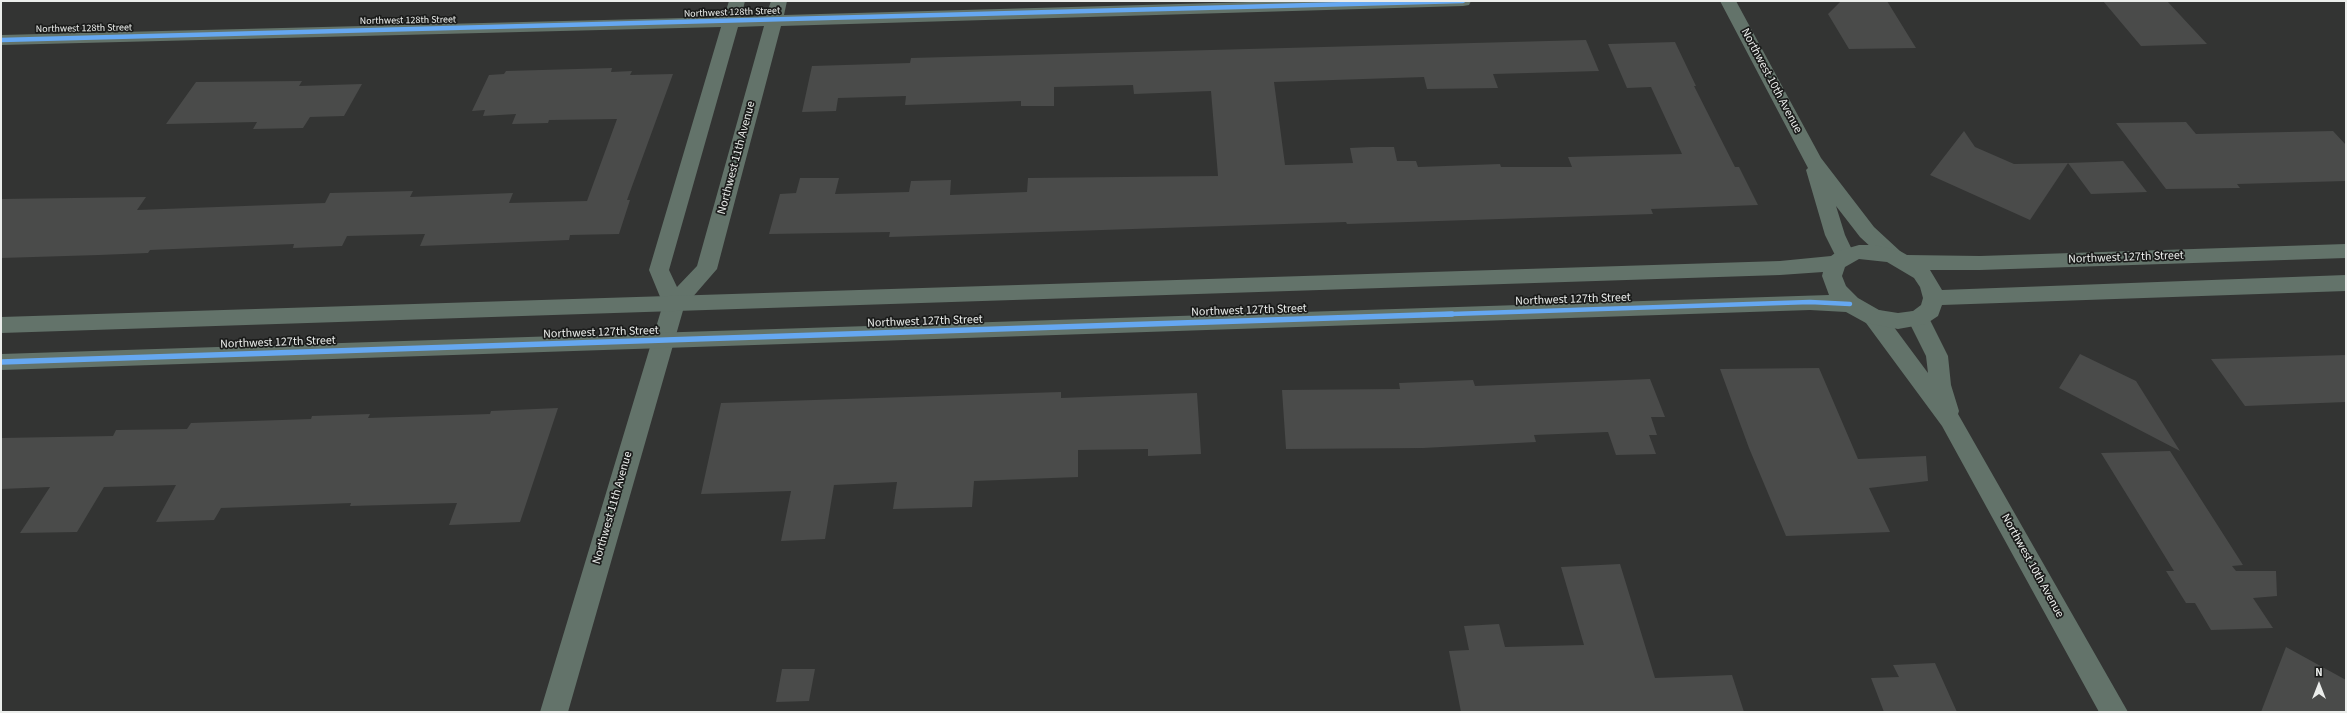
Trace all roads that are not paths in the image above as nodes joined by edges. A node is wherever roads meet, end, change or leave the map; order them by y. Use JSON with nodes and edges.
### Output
{"nodes":[{"id":1,"x":737,"y":1,"type":"edge"},
{"id":2,"x":779,"y":1,"type":"edge"},
{"id":3,"x":1463,"y":1,"type":"edge"},
{"id":4,"x":1728,"y":1,"type":"edge"},
{"id":5,"x":774,"y":21,"type":"junction"},
{"id":6,"x":731,"y":22,"type":"junction"},
{"id":7,"x":1,"y":40,"type":"edge"},
{"id":8,"x":1813,"y":161,"type":"junction"},
{"id":9,"x":2346,"y":251,"type":"edge"},
{"id":10,"x":1899,"y":259,"type":"junction"},
{"id":11,"x":1840,"y":260,"type":"junction"},
{"id":12,"x":2346,"y":283,"type":"edge"},
{"id":13,"x":1934,"y":298,"type":"junction"},
{"id":14,"x":674,"y":304,"type":"junction"},
{"id":15,"x":1850,"y":304,"type":"junction"},
{"id":16,"x":1874,"y":317,"type":"junction"},
{"id":17,"x":1918,"y":318,"type":"junction"},
{"id":18,"x":1,"y":325,"type":"edge"},
{"id":19,"x":662,"y":341,"type":"junction"},
{"id":20,"x":1,"y":362,"type":"edge"},
{"id":21,"x":1950,"y":420,"type":"junction"},
{"id":22,"x":554,"y":712,"type":"edge"},
{"id":23,"x":2114,"y":712,"type":"edge"}],
"edges":[{"from":1,"to":6,"type":"street"},
{"from":2,"to":5,"type":"street","name":"Northwest 11th Avenue"},
{"from":3,"to":5,"type":"street","name":"Northwest 128th Street"},
{"from":4,"to":8,"type":"street","name":"Northwest 10th Avenue"},
{"from":5,"to":6,"type":"street","name":"Northwest 128th Street"},
{"from":5,"to":14,"type":"street","name":"Northwest 11th Avenue"},
{"from":6,"to":7,"type":"street","name":"Northwest 128th Street"},
{"from":6,"to":14,"type":"street"},
{"from":8,"to":10,"type":"street","name":"Northwest 10th Avenue"},
{"from":8,"to":11,"type":"street","name":"Northwest 10th Avenue"},
{"from":9,"to":10,"type":"street","name":"Northwest 127th Street"},
{"from":10,"to":11,"type":"street","name":"Northwest 127th Street"},
{"from":10,"to":13,"type":"street","name":"Northwest 127th Street"},
{"from":11,"to":14,"type":"street","name":"Northwest 127th Street"},
{"from":11,"to":15,"type":"street","name":"Northwest 127th Street"},
{"from":12,"to":13,"type":"street"},
{"from":13,"to":17,"type":"street"},
{"from":14,"to":18,"type":"street","name":"Northwest 127th Street"},
{"from":14,"to":19,"type":"street","name":"Northwest 11th Avenue"},
{"from":15,"to":16,"type":"street","name":"Northwest 127th Street"},
{"from":15,"to":19,"type":"street","name":"Northwest 127th Street"},
{"from":16,"to":17,"type":"street","name":"Northwest 127th Street"},
{"from":16,"to":21,"type":"street","name":"Northwest 10th Avenue"},
{"from":17,"to":21,"type":"street","name":"Northwest 10th Avenue"},
{"from":19,"to":20,"type":"street","name":"Northwest 127th Street"},
{"from":19,"to":22,"type":"street","name":"Northwest 11th Avenue"},
{"from":21,"to":23,"type":"street","name":"Northwest 10th Avenue"}]}
